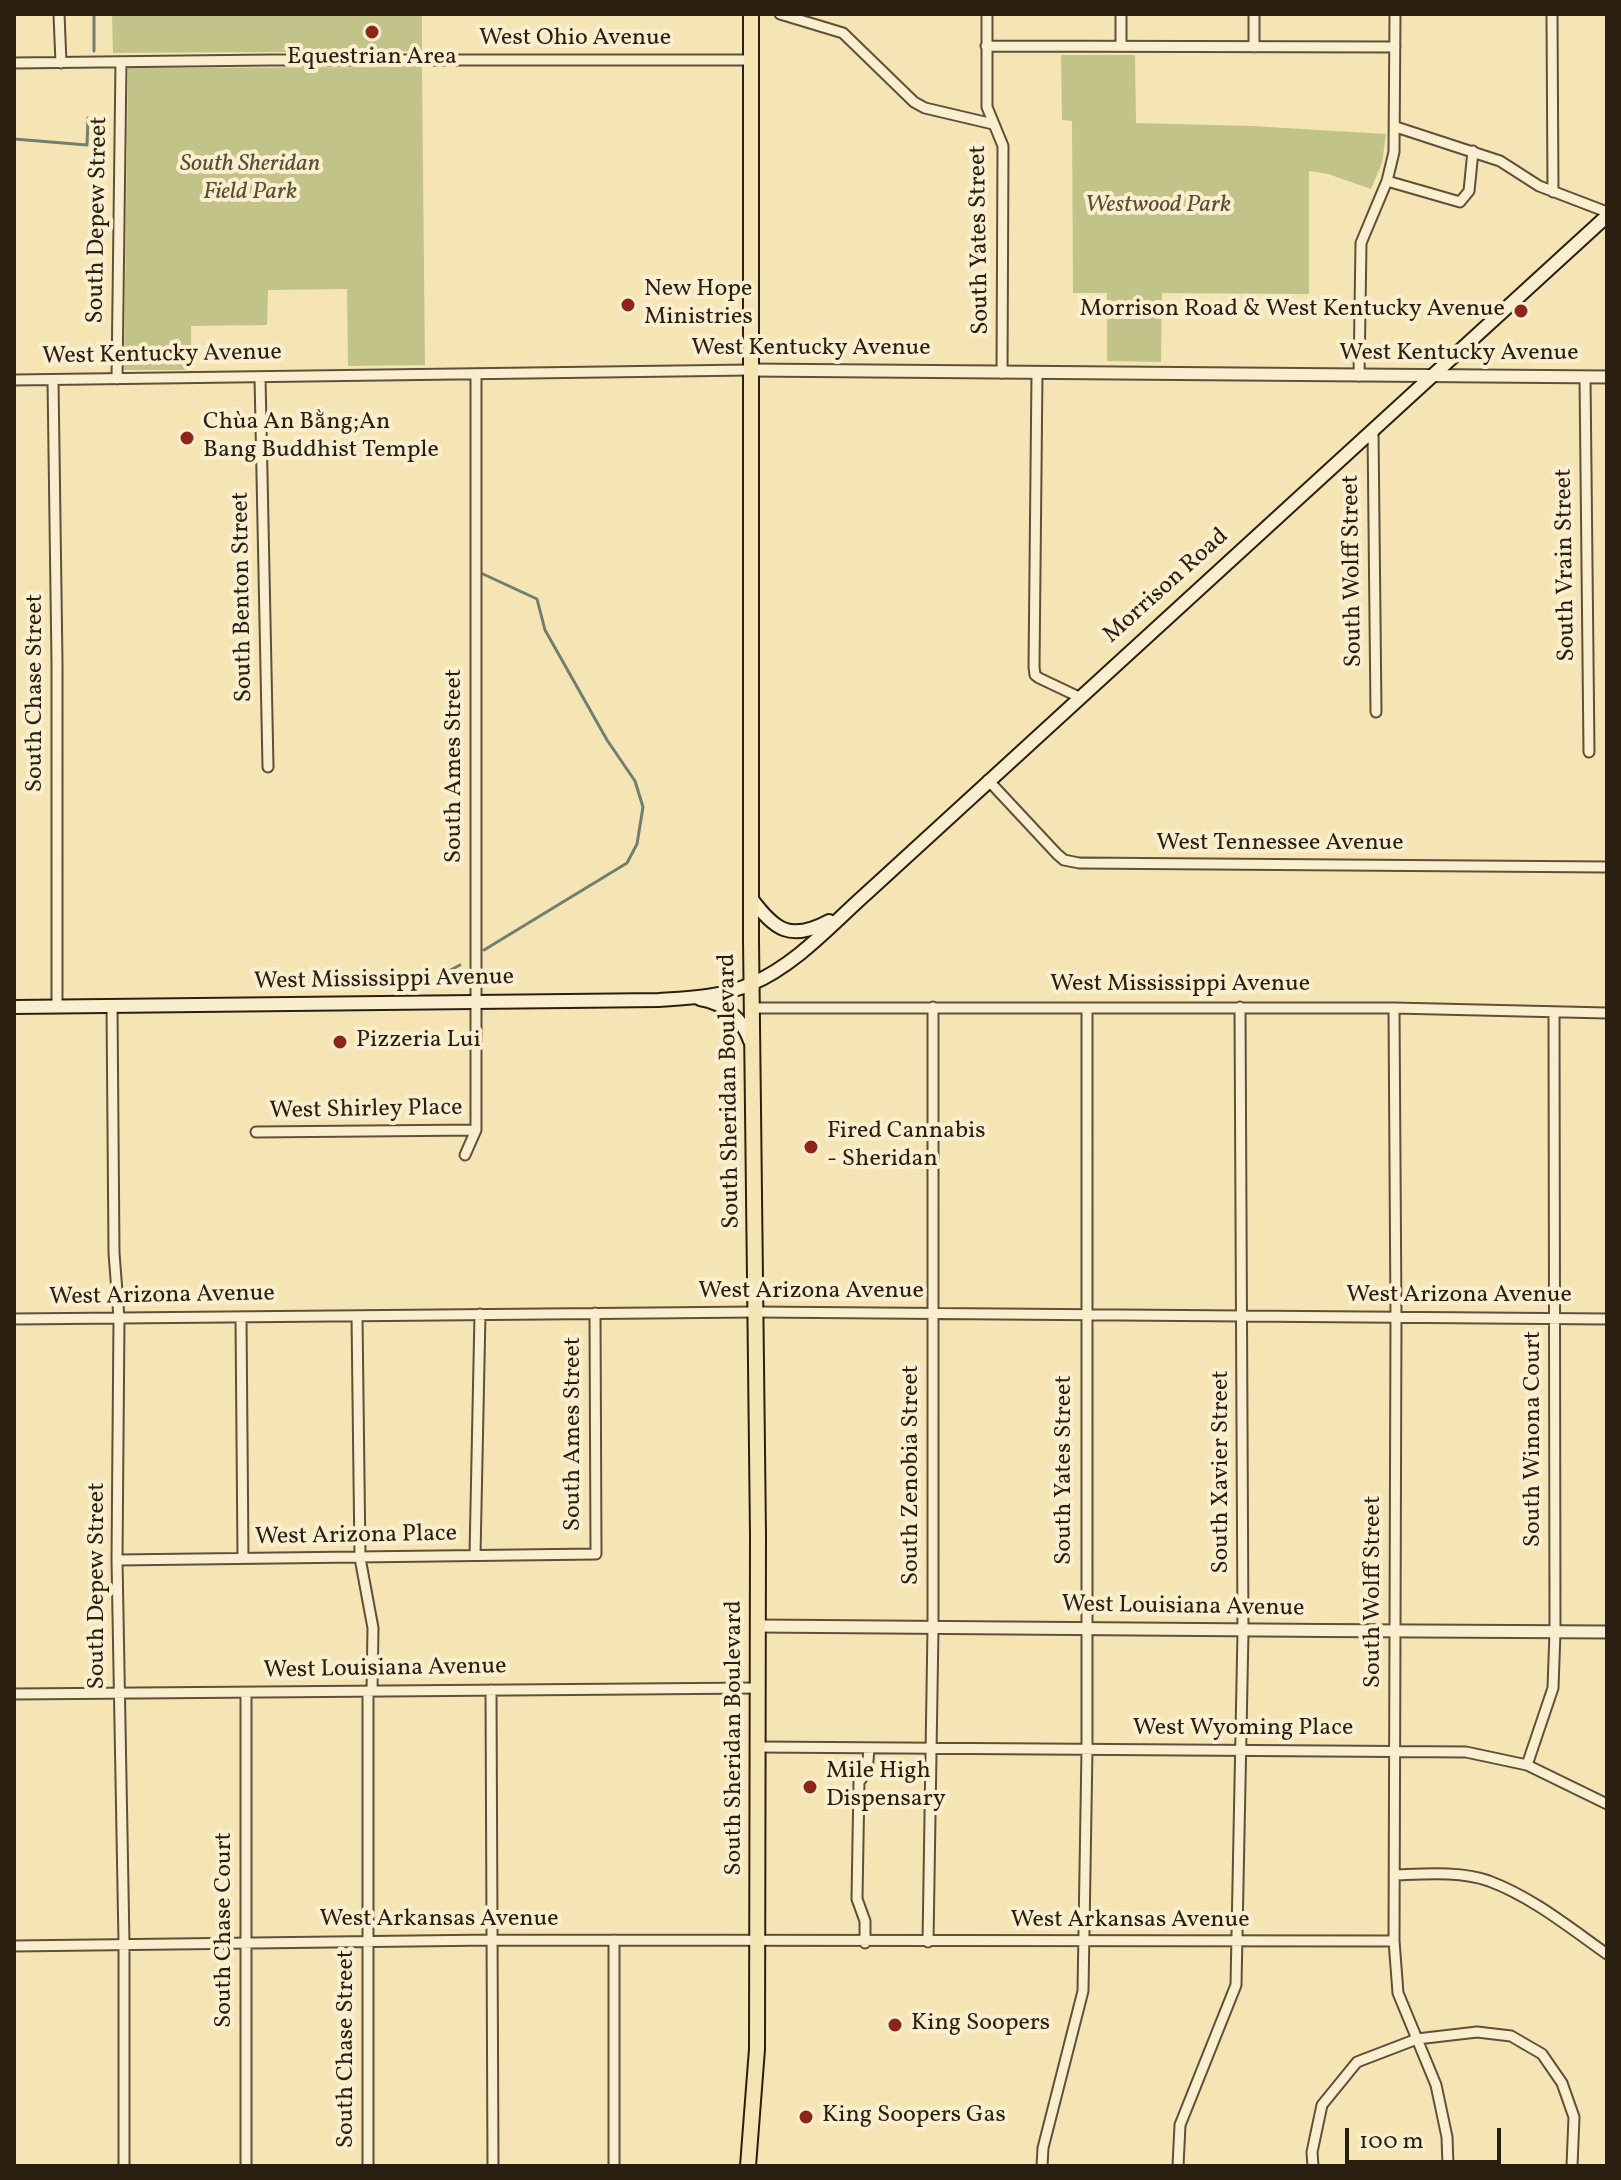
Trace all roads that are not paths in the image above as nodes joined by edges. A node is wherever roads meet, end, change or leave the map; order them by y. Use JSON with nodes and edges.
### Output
{"nodes":[{"id":1,"x":59,"y":14,"type":"edge"},
{"id":2,"x":751,"y":14,"type":"edge"},
{"id":3,"x":780,"y":14,"type":"edge"},
{"id":4,"x":987,"y":14,"type":"edge"},
{"id":5,"x":1121,"y":14,"type":"edge"},
{"id":6,"x":1254,"y":14,"type":"edge"},
{"id":7,"x":1395,"y":14,"type":"edge"},
{"id":8,"x":1552,"y":14,"type":"edge"},
{"id":9,"x":1121,"y":45,"type":"junction"},
{"id":10,"x":986,"y":46,"type":"junction"},
{"id":11,"x":1254,"y":47,"type":"junction"},
{"id":12,"x":1395,"y":47,"type":"junction"},
{"id":13,"x":751,"y":60,"type":"junction"},
{"id":14,"x":121,"y":62,"type":"junction"},
{"id":15,"x":14,"y":63,"type":"edge"},
{"id":16,"x":61,"y":63,"type":"junction"},
{"id":17,"x":993,"y":124,"type":"junction"},
{"id":18,"x":1396,"y":127,"type":"junction"},
{"id":19,"x":1473,"y":151,"type":"junction"},
{"id":20,"x":1387,"y":181,"type":"junction"},
{"id":21,"x":1553,"y":192,"type":"junction"},
{"id":22,"x":1607,"y":214,"type":"edge"},
{"id":23,"x":750,"y":370,"type":"junction"},
{"id":24,"x":1002,"y":373,"type":"junction"},
{"id":25,"x":1037,"y":373,"type":"junction"},
{"id":26,"x":476,"y":374,"type":"junction"},
{"id":27,"x":1359,"y":376,"type":"junction"},
{"id":28,"x":260,"y":377,"type":"junction"},
{"id":29,"x":1430,"y":377,"type":"junction"},
{"id":30,"x":1585,"y":377,"type":"junction"},
{"id":31,"x":1607,"y":377,"type":"edge"},
{"id":32,"x":117,"y":379,"type":"junction"},
{"id":33,"x":14,"y":380,"type":"edge"},
{"id":34,"x":53,"y":380,"type":"junction"},
{"id":35,"x":1373,"y":430,"type":"junction"},
{"id":36,"x":1079,"y":697,"type":"junction"},
{"id":37,"x":1376,"y":712,"type":"dead end"},
{"id":38,"x":1589,"y":752,"type":"dead end"},
{"id":39,"x":268,"y":767,"type":"dead end"},
{"id":40,"x":988,"y":780,"type":"junction"},
{"id":41,"x":1607,"y":867,"type":"edge"},
{"id":42,"x":751,"y":898,"type":"junction"},
{"id":43,"x":842,"y":914,"type":"junction"},
{"id":44,"x":752,"y":984,"type":"junction"},
{"id":45,"x":692,"y":998,"type":"junction"},
{"id":46,"x":476,"y":1002,"type":"junction"},
{"id":47,"x":57,"y":1006,"type":"junction"},
{"id":48,"x":112,"y":1006,"type":"junction"},
{"id":49,"x":14,"y":1007,"type":"edge"},
{"id":50,"x":933,"y":1007,"type":"junction"},
{"id":51,"x":1240,"y":1007,"type":"junction"},
{"id":52,"x":752,"y":1008,"type":"junction"},
{"id":53,"x":1087,"y":1008,"type":"junction"},
{"id":54,"x":1394,"y":1008,"type":"junction"},
{"id":55,"x":1554,"y":1012,"type":"junction"},
{"id":56,"x":1607,"y":1013,"type":"edge"},
{"id":57,"x":753,"y":1050,"type":"junction"},
{"id":58,"x":476,"y":1130,"type":"junction"},
{"id":59,"x":256,"y":1132,"type":"dead end"},
{"id":60,"x":465,"y":1155,"type":"dead end"},
{"id":61,"x":756,"y":1312,"type":"junction"},
{"id":62,"x":595,"y":1313,"type":"junction"},
{"id":63,"x":933,"y":1313,"type":"junction"},
{"id":64,"x":480,"y":1314,"type":"junction"},
{"id":65,"x":1086,"y":1314,"type":"junction"},
{"id":66,"x":357,"y":1316,"type":"junction"},
{"id":67,"x":1242,"y":1316,"type":"junction"},
{"id":68,"x":241,"y":1317,"type":"junction"},
{"id":69,"x":1396,"y":1317,"type":"junction"},
{"id":70,"x":119,"y":1318,"type":"junction"},
{"id":71,"x":1554,"y":1318,"type":"junction"},
{"id":72,"x":14,"y":1319,"type":"edge"},
{"id":73,"x":1607,"y":1319,"type":"edge"},
{"id":74,"x":596,"y":1554,"type":"joint"},
{"id":75,"x":475,"y":1555,"type":"junction"},
{"id":76,"x":243,"y":1558,"type":"junction"},
{"id":77,"x":360,"y":1558,"type":"junction"},
{"id":78,"x":117,"y":1560,"type":"junction"},
{"id":79,"x":758,"y":1626,"type":"junction"},
{"id":80,"x":1086,"y":1627,"type":"junction"},
{"id":81,"x":933,"y":1628,"type":"junction"},
{"id":82,"x":1243,"y":1632,"type":"junction"},
{"id":83,"x":1395,"y":1632,"type":"junction"},
{"id":84,"x":1555,"y":1632,"type":"junction"},
{"id":85,"x":1607,"y":1632,"type":"edge"},
{"id":86,"x":758,"y":1688,"type":"junction"},
{"id":87,"x":491,"y":1690,"type":"junction"},
{"id":88,"x":370,"y":1691,"type":"junction"},
{"id":89,"x":14,"y":1694,"type":"edge"},
{"id":90,"x":120,"y":1694,"type":"junction"},
{"id":91,"x":246,"y":1694,"type":"junction"},
{"id":92,"x":758,"y":1747,"type":"junction"},
{"id":93,"x":869,"y":1749,"type":"junction"},
{"id":94,"x":1087,"y":1749,"type":"junction"},
{"id":95,"x":929,"y":1750,"type":"junction"},
{"id":96,"x":1395,"y":1750,"type":"junction"},
{"id":97,"x":1241,"y":1751,"type":"junction"},
{"id":98,"x":1527,"y":1765,"type":"junction"},
{"id":99,"x":1607,"y":1804,"type":"edge"},
{"id":100,"x":1395,"y":1875,"type":"junction"},
{"id":101,"x":492,"y":1940,"type":"junction"},
{"id":102,"x":614,"y":1940,"type":"junction"},
{"id":103,"x":1394,"y":1941,"type":"junction"},
{"id":104,"x":246,"y":1942,"type":"junction"},
{"id":105,"x":368,"y":1942,"type":"junction"},
{"id":106,"x":928,"y":1942,"type":"junction"},
{"id":107,"x":1084,"y":1942,"type":"junction"},
{"id":108,"x":1238,"y":1942,"type":"junction"},
{"id":109,"x":124,"y":1943,"type":"junction"},
{"id":110,"x":757,"y":1943,"type":"junction"},
{"id":111,"x":865,"y":1943,"type":"junction"},
{"id":112,"x":14,"y":1946,"type":"edge"},
{"id":113,"x":1607,"y":1954,"type":"edge"},
{"id":114,"x":1417,"y":2039,"type":"junction"},
{"id":115,"x":124,"y":2166,"type":"edge"},
{"id":116,"x":246,"y":2166,"type":"edge"},
{"id":117,"x":368,"y":2166,"type":"edge"},
{"id":118,"x":493,"y":2166,"type":"edge"},
{"id":119,"x":614,"y":2166,"type":"edge"},
{"id":120,"x":748,"y":2166,"type":"edge"},
{"id":121,"x":1042,"y":2166,"type":"edge"},
{"id":122,"x":1178,"y":2166,"type":"edge"},
{"id":123,"x":1313,"y":2166,"type":"edge"},
{"id":124,"x":1448,"y":2166,"type":"edge"},
{"id":125,"x":1572,"y":2166,"type":"edge"}],
"edges":[{"from":1,"to":16,"type":"street"},
{"from":2,"to":13,"type":"main road","name":"South Sheridan Boulevard"},
{"from":3,"to":17,"type":"street"},
{"from":4,"to":10,"type":"street","name":"South Yates Street"},
{"from":5,"to":9,"type":"street"},
{"from":6,"to":11,"type":"street"},
{"from":7,"to":12,"type":"street"},
{"from":8,"to":21,"type":"street"},
{"from":9,"to":10,"type":"street"},
{"from":9,"to":11,"type":"street"},
{"from":10,"to":17,"type":"street","name":"South Yates Street"},
{"from":11,"to":12,"type":"street"},
{"from":12,"to":18,"type":"street"},
{"from":13,"to":14,"type":"street","name":"West Ohio Avenue"},
{"from":13,"to":23,"type":"main road","name":"South Sheridan Boulevard"},
{"from":14,"to":16,"type":"street","name":"West Ohio Avenue"},
{"from":14,"to":32,"type":"street","name":"South Depew Street"},
{"from":15,"to":16,"type":"street","name":"West Ohio Avenue"},
{"from":17,"to":24,"type":"street","name":"South Yates Street"},
{"from":18,"to":19,"type":"street"},
{"from":18,"to":20,"type":"street"},
{"from":19,"to":20,"type":"street"},
{"from":19,"to":21,"type":"street"},
{"from":20,"to":27,"type":"street"},
{"from":21,"to":22,"type":"street"},
{"from":22,"to":29,"type":"main road","name":"Morrison Road"},
{"from":23,"to":24,"type":"street","name":"West Kentucky Avenue"},
{"from":23,"to":26,"type":"street","name":"West Kentucky Avenue"},
{"from":23,"to":42,"type":"main road","name":"South Sheridan Boulevard"},
{"from":24,"to":25,"type":"street","name":"West Kentucky Avenue"},
{"from":25,"to":27,"type":"street","name":"West Kentucky Avenue"},
{"from":25,"to":36,"type":"street"},
{"from":26,"to":28,"type":"street","name":"West Kentucky Avenue"},
{"from":26,"to":46,"type":"street","name":"South Ames Street"},
{"from":27,"to":29,"type":"street","name":"West Kentucky Avenue"},
{"from":28,"to":32,"type":"street","name":"West Kentucky Avenue"},
{"from":28,"to":39,"type":"street","name":"South Benton Street"},
{"from":29,"to":30,"type":"street","name":"West Kentucky Avenue"},
{"from":29,"to":35,"type":"main road","name":"Morrison Road"},
{"from":30,"to":31,"type":"street","name":"West Kentucky Avenue"},
{"from":30,"to":38,"type":"street","name":"South Vrain Street"},
{"from":32,"to":34,"type":"street","name":"West Kentucky Avenue"},
{"from":33,"to":34,"type":"street","name":"West Kentucky Avenue"},
{"from":34,"to":47,"type":"street","name":"South Chase Street"},
{"from":35,"to":36,"type":"main road","name":"Morrison Road"},
{"from":35,"to":37,"type":"street","name":"South Wolff Street"},
{"from":36,"to":40,"type":"main road","name":"Morrison Road"},
{"from":40,"to":41,"type":"street","name":"West Tennessee Avenue"},
{"from":40,"to":43,"type":"main road","name":"Morrison Road"},
{"from":42,"to":43,"type":"main road"},
{"from":42,"to":44,"type":"main road","name":"South Sheridan Boulevard"},
{"from":43,"to":44,"type":"main road","name":"Morrison Road"},
{"from":44,"to":45,"type":"main road","name":"West Mississippi Avenue"},
{"from":44,"to":52,"type":"main road","name":"South Sheridan Boulevard"},
{"from":45,"to":46,"type":"main road","name":"West Mississippi Avenue"},
{"from":45,"to":57,"type":"main road"},
{"from":46,"to":48,"type":"main road","name":"West Mississippi Avenue"},
{"from":46,"to":58,"type":"street","name":"South Ames Street"},
{"from":47,"to":48,"type":"main road","name":"West Mississippi Avenue"},
{"from":47,"to":49,"type":"main road","name":"West Mississippi Avenue"},
{"from":48,"to":70,"type":"street","name":"South Depew Street"},
{"from":50,"to":52,"type":"street","name":"West Mississippi Avenue"},
{"from":50,"to":53,"type":"street","name":"West Mississippi Avenue"},
{"from":50,"to":63,"type":"street","name":"South Zenobia Street"},
{"from":51,"to":53,"type":"street","name":"West Mississippi Avenue"},
{"from":51,"to":54,"type":"street","name":"West Mississippi Avenue"},
{"from":51,"to":67,"type":"street","name":"South Xavier Street"},
{"from":52,"to":57,"type":"main road","name":"South Sheridan Boulevard"},
{"from":53,"to":65,"type":"street","name":"South Yates Street"},
{"from":54,"to":55,"type":"street","name":"West Mississippi Avenue"},
{"from":54,"to":69,"type":"street","name":"South Wolff Street"},
{"from":55,"to":56,"type":"street","name":"West Mississippi Avenue"},
{"from":55,"to":71,"type":"street","name":"South Winona Court"},
{"from":57,"to":61,"type":"main road","name":"South Sheridan Boulevard"},
{"from":58,"to":59,"type":"street","name":"West Shirley Place"},
{"from":58,"to":60,"type":"street","name":"South Ames Street"},
{"from":61,"to":62,"type":"street","name":"West Arizona Avenue"},
{"from":61,"to":63,"type":"street","name":"West Arizona Avenue"},
{"from":61,"to":79,"type":"main road","name":"South Sheridan Boulevard"},
{"from":62,"to":64,"type":"street","name":"West Arizona Avenue"},
{"from":62,"to":74,"type":"street","name":"South Ames Street"},
{"from":63,"to":65,"type":"street","name":"West Arizona Avenue"},
{"from":63,"to":81,"type":"street","name":"South Zenobia Street"},
{"from":64,"to":66,"type":"street","name":"West Arizona Avenue"},
{"from":64,"to":75,"type":"street"},
{"from":65,"to":67,"type":"street","name":"West Arizona Avenue"},
{"from":65,"to":80,"type":"street","name":"South Yates Street"},
{"from":66,"to":68,"type":"street","name":"West Arizona Avenue"},
{"from":66,"to":77,"type":"street","name":"South Chase Street"},
{"from":67,"to":69,"type":"street","name":"West Arizona Avenue"},
{"from":67,"to":82,"type":"street","name":"South Xavier Street"},
{"from":68,"to":70,"type":"street","name":"West Arizona Avenue"},
{"from":68,"to":76,"type":"street"},
{"from":69,"to":71,"type":"street","name":"West Arizona Avenue"},
{"from":69,"to":83,"type":"street","name":"South Wolff Street"},
{"from":70,"to":72,"type":"street","name":"West Arizona Avenue"},
{"from":70,"to":78,"type":"street","name":"South Depew Street"},
{"from":71,"to":73,"type":"street","name":"West Arizona Avenue"},
{"from":71,"to":84,"type":"street","name":"South Winona Court"},
{"from":74,"to":75,"type":"street","name":"West Arizona Place"},
{"from":75,"to":77,"type":"street","name":"West Arizona Place"},
{"from":76,"to":77,"type":"street","name":"West Arizona Place"},
{"from":76,"to":78,"type":"street","name":"West Arizona Place"},
{"from":77,"to":88,"type":"street","name":"South Chase Street"},
{"from":78,"to":90,"type":"street","name":"South Depew Street"},
{"from":79,"to":81,"type":"street","name":"West Louisiana Avenue"},
{"from":79,"to":86,"type":"main road","name":"South Sheridan Boulevard"},
{"from":80,"to":81,"type":"street","name":"West Louisiana Avenue"},
{"from":80,"to":82,"type":"street","name":"West Louisiana Avenue"},
{"from":80,"to":94,"type":"street","name":"South Yates Street"},
{"from":81,"to":95,"type":"street","name":"South Zenobia Street"},
{"from":82,"to":83,"type":"street","name":"West Louisiana Avenue"},
{"from":82,"to":97,"type":"street","name":"South Xavier Street"},
{"from":83,"to":84,"type":"street","name":"West Louisiana Avenue"},
{"from":83,"to":96,"type":"street","name":"South Wolff Street"},
{"from":84,"to":85,"type":"street","name":"West Louisiana Avenue"},
{"from":84,"to":98,"type":"street","name":"South Winona Court"},
{"from":86,"to":87,"type":"street","name":"West Louisiana Avenue"},
{"from":86,"to":92,"type":"main road","name":"South Sheridan Boulevard"},
{"from":87,"to":88,"type":"street","name":"West Louisiana Avenue"},
{"from":87,"to":101,"type":"street"},
{"from":88,"to":91,"type":"street","name":"West Louisiana Avenue"},
{"from":88,"to":105,"type":"street","name":"South Chase Street"},
{"from":89,"to":90,"type":"street","name":"West Louisiana Avenue"},
{"from":90,"to":91,"type":"street","name":"West Louisiana Avenue"},
{"from":90,"to":109,"type":"street","name":"South Depew Street"},
{"from":91,"to":104,"type":"street","name":"South Chase Court"},
{"from":92,"to":93,"type":"street","name":"West Wyoming Place"},
{"from":92,"to":110,"type":"main road","name":"South Sheridan Boulevard"},
{"from":93,"to":95,"type":"street","name":"West Wyoming Place"},
{"from":93,"to":111,"type":"street"},
{"from":94,"to":95,"type":"street","name":"West Wyoming Place"},
{"from":94,"to":97,"type":"street","name":"West Wyoming Place"},
{"from":94,"to":107,"type":"street","name":"South Yates Street"},
{"from":95,"to":106,"type":"street","name":"South Zenobia Street"},
{"from":96,"to":97,"type":"street","name":"West Wyoming Place"},
{"from":96,"to":98,"type":"street","name":"West Wyoming Place"},
{"from":96,"to":100,"type":"street","name":"South Wolff Street"},
{"from":97,"to":108,"type":"street","name":"South Xavier Street"},
{"from":98,"to":99,"type":"street","name":"West Wyoming Place"},
{"from":100,"to":103,"type":"street","name":"South Wolff Street"},
{"from":100,"to":113,"type":"street"},
{"from":101,"to":102,"type":"street","name":"West Arkansas Avenue"},
{"from":101,"to":105,"type":"street","name":"West Arkansas Avenue"},
{"from":101,"to":118,"type":"street"},
{"from":102,"to":110,"type":"street","name":"West Arkansas Avenue"},
{"from":102,"to":119,"type":"street"},
{"from":103,"to":108,"type":"street","name":"West Arkansas Avenue"},
{"from":103,"to":114,"type":"street","name":"South Wolff Street"},
{"from":104,"to":105,"type":"street","name":"West Arkansas Avenue"},
{"from":104,"to":109,"type":"street","name":"West Arkansas Avenue"},
{"from":104,"to":116,"type":"street","name":"South Chase Court"},
{"from":105,"to":117,"type":"street","name":"South Chase Street"},
{"from":106,"to":107,"type":"street","name":"West Arkansas Avenue"},
{"from":106,"to":111,"type":"street","name":"West Arkansas Avenue"},
{"from":107,"to":108,"type":"street","name":"West Arkansas Avenue"},
{"from":107,"to":121,"type":"street","name":"South Yates Street"},
{"from":108,"to":122,"type":"street","name":"South Xavier Street"},
{"from":109,"to":112,"type":"street","name":"West Arkansas Avenue"},
{"from":109,"to":115,"type":"street","name":"South Depew Street"},
{"from":110,"to":111,"type":"street","name":"West Arkansas Avenue"},
{"from":110,"to":120,"type":"main road","name":"South Sheridan Boulevard"},
{"from":114,"to":123,"type":"street"},
{"from":114,"to":124,"type":"street","name":"South Wolff Street"},
{"from":114,"to":125,"type":"street"}]}
